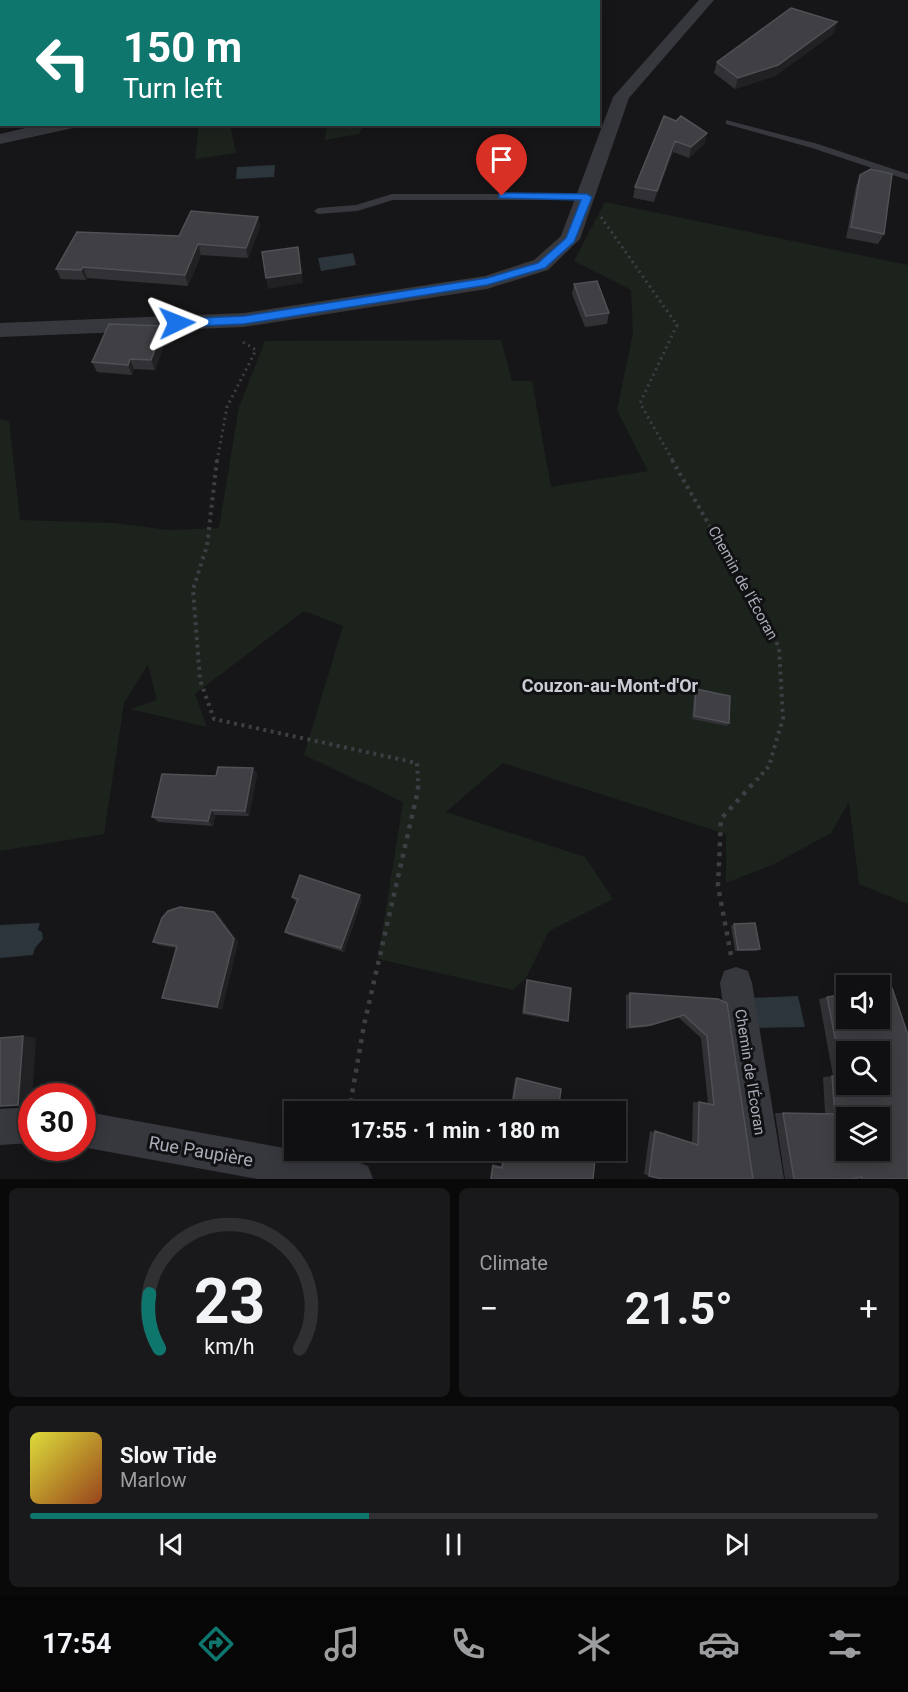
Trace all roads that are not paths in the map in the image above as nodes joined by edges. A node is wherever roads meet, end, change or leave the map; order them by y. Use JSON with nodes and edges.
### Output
{"nodes":[{"id":1,"x":707,"y":0,"type":"edge"},
{"id":2,"x":729,"y":122,"type":"dead end"},
{"id":3,"x":58,"y":126,"type":"edge"},
{"id":4,"x":0,"y":139,"type":"edge"},
{"id":5,"x":908,"y":177,"type":"edge"},
{"id":6,"x":587,"y":197,"type":"junction"},
{"id":7,"x":318,"y":211,"type":"dead end"},
{"id":8,"x":0,"y":330,"type":"edge"},
{"id":9,"x":736,"y":982,"type":"road end"},
{"id":10,"x":18,"y":1126,"type":"edge"},
{"id":11,"x":0,"y":1127,"type":"edge"},
{"id":12,"x":96,"y":1132,"type":"edge"},
{"id":13,"x":351,"y":1179,"type":"edge"},
{"id":14,"x":766,"y":1179,"type":"edge"}],
"edges":[{"from":1,"to":6,"type":"street"},
{"from":2,"to":5,"type":"lane"},
{"from":3,"to":4,"type":"street"},
{"from":6,"to":7,"type":"lane"},
{"from":6,"to":8,"type":"street"},
{"from":9,"to":14,"type":"street","name":"Chemin de l'Écoran"},
{"from":10,"to":11,"type":"street"},
{"from":12,"to":13,"type":"street","name":"Rue Paupière"}]}
